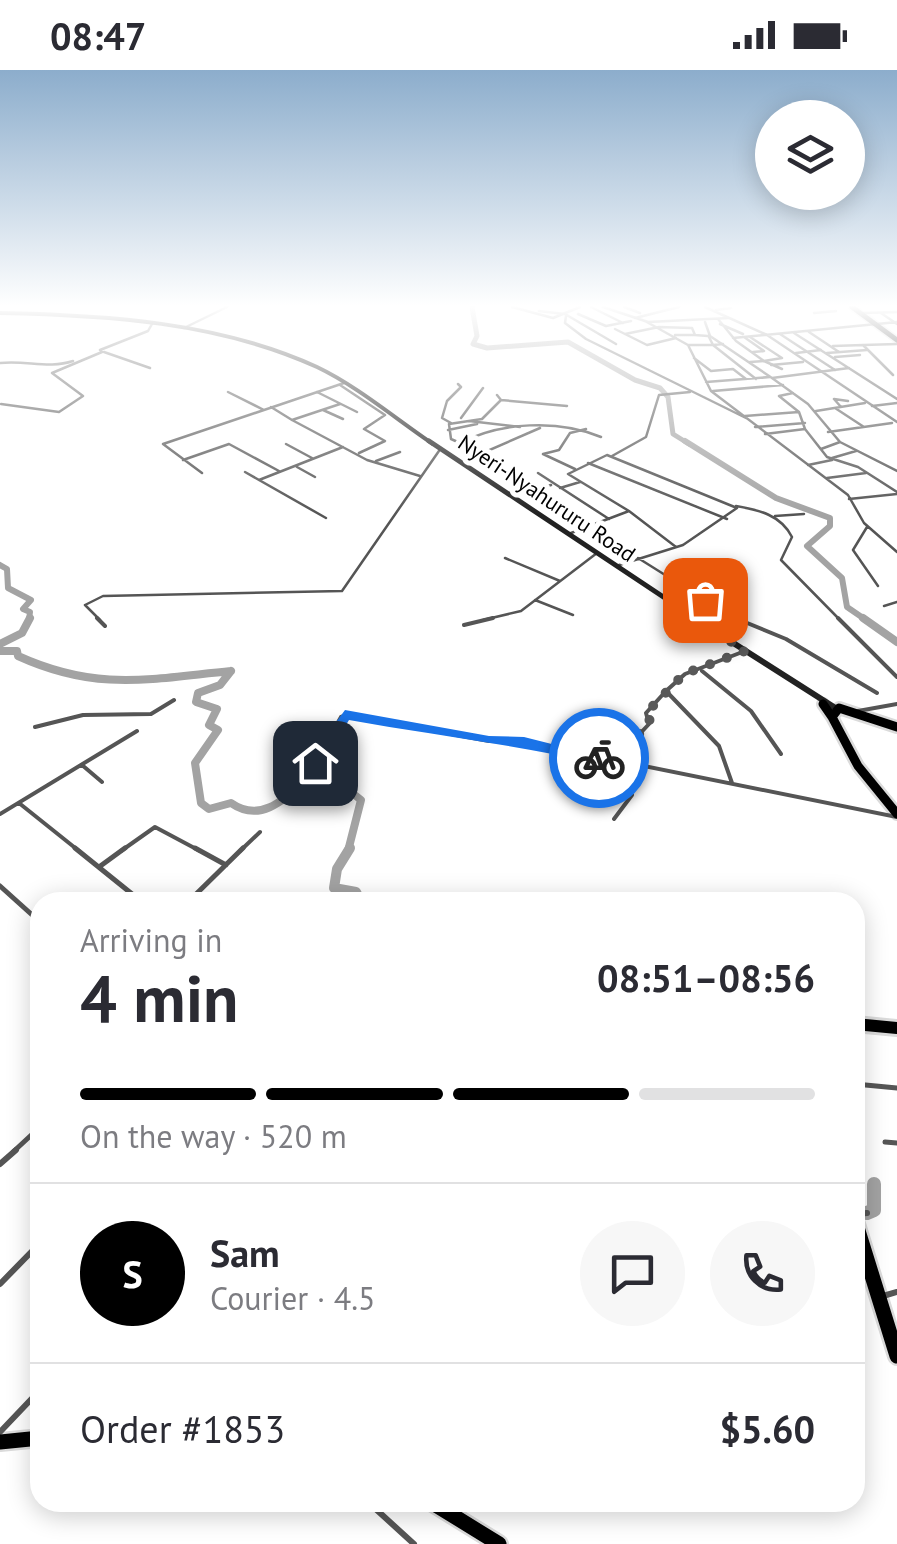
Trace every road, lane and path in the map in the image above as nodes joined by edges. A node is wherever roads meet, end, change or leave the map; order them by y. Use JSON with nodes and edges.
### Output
{"nodes":[{"id":1,"x":56,"y":376,"type":"edge"},
{"id":2,"x":329,"y":376,"type":"edge"},
{"id":3,"x":663,"y":376,"type":"edge"},
{"id":4,"x":703,"y":376,"type":"edge"},
{"id":5,"x":742,"y":376,"type":"edge"},
{"id":6,"x":753,"y":376,"type":"edge"},
{"id":7,"x":784,"y":376,"type":"edge"},
{"id":8,"x":827,"y":376,"type":"edge"},
{"id":9,"x":827,"y":376,"type":"edge"},
{"id":10,"x":861,"y":376,"type":"edge"},
{"id":11,"x":771,"y":377,"type":"junction"},
{"id":12,"x":756,"y":378,"type":"junction"},
{"id":13,"x":746,"y":379,"type":"junction"},
{"id":14,"x":706,"y":382,"type":"junction"},
{"id":15,"x":342,"y":384,"type":"junction"},
{"id":16,"x":458,"y":384,"type":"dead end"},
{"id":17,"x":783,"y":385,"type":"junction"},
{"id":18,"x":483,"y":388,"type":"dead end"},
{"id":19,"x":228,"y":392,"type":"dead end"},
{"id":20,"x":316,"y":392,"type":"junction"},
{"id":21,"x":695,"y":392,"type":"junction"},
{"id":22,"x":712,"y":392,"type":"junction"},
{"id":23,"x":793,"y":392,"type":"junction"},
{"id":24,"x":497,"y":395,"type":"dead end"},
{"id":25,"x":897,"y":399,"type":"edge"},
{"id":26,"x":500,"y":400,"type":"junction"},
{"id":27,"x":848,"y":401,"type":"dead end"},
{"id":28,"x":0,"y":404,"type":"edge"},
{"id":29,"x":340,"y":404,"type":"junction"},
{"id":30,"x":865,"y":404,"type":"junction"},
{"id":31,"x":567,"y":406,"type":"dead end"},
{"id":32,"x":872,"y":406,"type":"junction"},
{"id":33,"x":270,"y":407,"type":"junction"},
{"id":34,"x":841,"y":407,"type":"junction"},
{"id":35,"x":834,"y":408,"type":"junction"},
{"id":36,"x":264,"y":410,"type":"junction"},
{"id":37,"x":323,"y":410,"type":"junction"},
{"id":38,"x":814,"y":411,"type":"junction"},
{"id":39,"x":357,"y":412,"type":"dead end"},
{"id":40,"x":798,"y":412,"type":"junction"},
{"id":41,"x":746,"y":418,"type":"junction"},
{"id":42,"x":343,"y":419,"type":"dead end"},
{"id":43,"x":292,"y":420,"type":"junction"},
{"id":44,"x":458,"y":420,"type":"junction"},
{"id":45,"x":452,"y":423,"type":"junction"},
{"id":46,"x":478,"y":423,"type":"junction"},
{"id":47,"x":805,"y":423,"type":"junction"},
{"id":48,"x":895,"y":423,"type":"edge"},
{"id":49,"x":542,"y":426,"type":"junction"},
{"id":50,"x":754,"y":427,"type":"junction"},
{"id":51,"x":864,"y":427,"type":"junction"},
{"id":52,"x":522,"y":428,"type":"junction"},
{"id":53,"x":588,"y":429,"type":"junction"},
{"id":54,"x":805,"y":429,"type":"junction"},
{"id":55,"x":448,"y":430,"type":"junction"},
{"id":56,"x":828,"y":432,"type":"junction"},
{"id":57,"x":762,"y":434,"type":"junction"},
{"id":58,"x":601,"y":437,"type":"dead end"},
{"id":59,"x":840,"y":442,"type":"junction"},
{"id":60,"x":286,"y":444,"type":"dead end"},
{"id":61,"x":620,"y":444,"type":"dead end"},
{"id":62,"x":342,"y":447,"type":"junction"},
{"id":63,"x":441,"y":448,"type":"junction"},
{"id":64,"x":626,"y":449,"type":"junction"},
{"id":65,"x":820,"y":449,"type":"junction"},
{"id":66,"x":856,"y":451,"type":"junction"},
{"id":67,"x":400,"y":452,"type":"dead end"},
{"id":68,"x":356,"y":454,"type":"junction"},
{"id":69,"x":612,"y":456,"type":"junction"},
{"id":70,"x":313,"y":458,"type":"junction"},
{"id":71,"x":182,"y":460,"type":"junction"},
{"id":72,"x":831,"y":460,"type":"junction"},
{"id":73,"x":374,"y":462,"type":"junction"},
{"id":74,"x":462,"y":462,"type":"junction"},
{"id":75,"x":588,"y":464,"type":"junction"},
{"id":76,"x":808,"y":464,"type":"junction"},
{"id":77,"x":294,"y":466,"type":"junction"},
{"id":78,"x":575,"y":469,"type":"junction"},
{"id":79,"x":245,"y":472,"type":"dead end"},
{"id":80,"x":279,"y":472,"type":"junction"},
{"id":81,"x":897,"y":472,"type":"edge"},
{"id":82,"x":202,"y":473,"type":"dead end"},
{"id":83,"x":538,"y":473,"type":"dead end"},
{"id":84,"x":866,"y":473,"type":"junction"},
{"id":85,"x":420,"y":476,"type":"junction"},
{"id":86,"x":315,"y":477,"type":"dead end"},
{"id":87,"x":827,"y":478,"type":"junction"},
{"id":88,"x":258,"y":480,"type":"junction"},
{"id":89,"x":514,"y":480,"type":"dead end"},
{"id":90,"x":581,"y":482,"type":"junction"},
{"id":91,"x":554,"y":484,"type":"junction"},
{"id":92,"x":560,"y":488,"type":"junction"},
{"id":93,"x":532,"y":491,"type":"junction"},
{"id":94,"x":897,"y":493,"type":"edge"},
{"id":95,"x":849,"y":499,"type":"junction"},
{"id":96,"x":736,"y":506,"type":"junction"},
{"id":97,"x":629,"y":512,"type":"junction"},
{"id":98,"x":804,"y":514,"type":"dead end"},
{"id":99,"x":772,"y":517,"type":"junction"},
{"id":100,"x":326,"y":518,"type":"dead end"},
{"id":101,"x":609,"y":519,"type":"junction"},
{"id":102,"x":727,"y":519,"type":"junction"},
{"id":103,"x":868,"y":526,"type":"junction"},
{"id":104,"x":588,"y":527,"type":"junction"},
{"id":105,"x":569,"y":534,"type":"junction"},
{"id":106,"x":676,"y":547,"type":"junction"},
{"id":107,"x":897,"y":552,"type":"edge"},
{"id":108,"x":597,"y":553,"type":"junction"},
{"id":109,"x":504,"y":558,"type":"dead end"},
{"id":110,"x":638,"y":558,"type":"junction"},
{"id":111,"x":616,"y":566,"type":"junction"},
{"id":112,"x":560,"y":581,"type":"junction"},
{"id":113,"x":878,"y":586,"type":"dead end"},
{"id":114,"x":535,"y":600,"type":"junction"},
{"id":115,"x":897,"y":602,"type":"edge"},
{"id":116,"x":884,"y":606,"type":"dead end"},
{"id":117,"x":712,"y":611,"type":"junction"},
{"id":118,"x":573,"y":615,"type":"dead end"},
{"id":119,"x":693,"y":616,"type":"junction"},
{"id":120,"x":464,"y":625,"type":"dead end"},
{"id":121,"x":104,"y":626,"type":"dead end"},
{"id":122,"x":745,"y":651,"type":"junction"},
{"id":123,"x":702,"y":670,"type":"junction"},
{"id":124,"x":778,"y":673,"type":"junction"},
{"id":125,"x":897,"y":677,"type":"edge"},
{"id":126,"x":666,"y":691,"type":"junction"},
{"id":127,"x":877,"y":692,"type":"dead end"},
{"id":128,"x":174,"y":700,"type":"dead end"},
{"id":129,"x":823,"y":704,"type":"joint"},
{"id":130,"x":897,"y":704,"type":"edge"},
{"id":131,"x":840,"y":713,"type":"junction"},
{"id":132,"x":35,"y":726,"type":"dead end"},
{"id":133,"x":897,"y":728,"type":"edge"},
{"id":134,"x":137,"y":732,"type":"dead end"},
{"id":135,"x":780,"y":754,"type":"dead end"},
{"id":136,"x":611,"y":761,"type":"junction"},
{"id":137,"x":315,"y":763,"type":"dead end"},
{"id":138,"x":82,"y":765,"type":"junction"},
{"id":139,"x":634,"y":765,"type":"junction"},
{"id":140,"x":102,"y":782,"type":"dead end"},
{"id":141,"x":732,"y":784,"type":"junction"},
{"id":142,"x":19,"y":803,"type":"junction"},
{"id":143,"x":0,"y":814,"type":"edge"},
{"id":144,"x":897,"y":815,"type":"edge"},
{"id":145,"x":614,"y":819,"type":"dead end"},
{"id":146,"x":260,"y":832,"type":"dead end"},
{"id":147,"x":226,"y":865,"type":"junction"},
{"id":148,"x":98,"y":867,"type":"junction"},
{"id":149,"x":0,"y":886,"type":"edge"},
{"id":150,"x":129,"y":892,"type":"edge"},
{"id":151,"x":198,"y":892,"type":"edge"},
{"id":152,"x":30,"y":913,"type":"edge"},
{"id":153,"x":865,"y":1025,"type":"edge"},
{"id":154,"x":897,"y":1028,"type":"edge"},
{"id":155,"x":865,"y":1085,"type":"edge"},
{"id":156,"x":897,"y":1088,"type":"edge"},
{"id":157,"x":30,"y":1136,"type":"edge"},
{"id":158,"x":884,"y":1142,"type":"dead end"},
{"id":159,"x":897,"y":1143,"type":"edge"},
{"id":160,"x":0,"y":1164,"type":"edge"},
{"id":161,"x":865,"y":1241,"type":"edge"},
{"id":162,"x":30,"y":1253,"type":"edge"},
{"id":163,"x":0,"y":1284,"type":"edge"},
{"id":164,"x":897,"y":1292,"type":"edge"},
{"id":165,"x":878,"y":1295,"type":"junction"},
{"id":166,"x":897,"y":1356,"type":"edge"},
{"id":167,"x":30,"y":1400,"type":"edge"},
{"id":168,"x":0,"y":1432,"type":"edge"},
{"id":169,"x":30,"y":1439,"type":"edge"},
{"id":170,"x":0,"y":1442,"type":"edge"},
{"id":171,"x":379,"y":1512,"type":"edge"},
{"id":172,"x":447,"y":1512,"type":"edge"},
{"id":173,"x":414,"y":1544,"type":"edge"},
{"id":174,"x":498,"y":1544,"type":"edge"}],
"edges":[{"from":1,"to":28,"type":"street"},
{"from":2,"to":15,"type":"main road","name":"Nyeri-Nyahururu Road"},
{"from":3,"to":21,"type":"street"},
{"from":4,"to":14,"type":"street"},
{"from":5,"to":13,"type":"street"},
{"from":6,"to":12,"type":"street"},
{"from":7,"to":11,"type":"street"},
{"from":8,"to":30,"type":"street"},
{"from":9,"to":32,"type":"street"},
{"from":10,"to":25,"type":"street"},
{"from":11,"to":12,"type":"street"},
{"from":11,"to":17,"type":"street"},
{"from":12,"to":13,"type":"street"},
{"from":13,"to":14,"type":"street"},
{"from":14,"to":22,"type":"street"},
{"from":15,"to":20,"type":"street"},
{"from":15,"to":63,"type":"main road","name":"Nyeri-Nyahururu Road"},
{"from":15,"to":68,"type":"street"},
{"from":16,"to":45,"type":"street"},
{"from":17,"to":22,"type":"street"},
{"from":17,"to":23,"type":"street"},
{"from":18,"to":44,"type":"street"},
{"from":19,"to":36,"type":"street"},
{"from":20,"to":29,"type":"street"},
{"from":20,"to":33,"type":"street"},
{"from":21,"to":41,"type":"street"},
{"from":21,"to":64,"type":"street"},
{"from":22,"to":41,"type":"street"},
{"from":23,"to":38,"type":"street"},
{"from":23,"to":40,"type":"street"},
{"from":24,"to":26,"type":"street"},
{"from":25,"to":32,"type":"street"},
{"from":26,"to":31,"type":"street"},
{"from":26,"to":44,"type":"street"},
{"from":27,"to":34,"type":"street"},
{"from":29,"to":37,"type":"street"},
{"from":29,"to":39,"type":"street"},
{"from":30,"to":34,"type":"street"},
{"from":30,"to":48,"type":"street"},
{"from":32,"to":48,"type":"street"},
{"from":33,"to":36,"type":"street"},
{"from":33,"to":43,"type":"street"},
{"from":34,"to":35,"type":"street"},
{"from":35,"to":38,"type":"street"},
{"from":35,"to":51,"type":"street"},
{"from":36,"to":71,"type":"street"},
{"from":37,"to":42,"type":"street"},
{"from":37,"to":43,"type":"street"},
{"from":38,"to":56,"type":"street"},
{"from":40,"to":41,"type":"street"},
{"from":40,"to":47,"type":"street"},
{"from":41,"to":50,"type":"street"},
{"from":43,"to":62,"type":"street"},
{"from":44,"to":45,"type":"street"},
{"from":44,"to":46,"type":"street"},
{"from":45,"to":55,"type":"street"},
{"from":46,"to":52,"type":"street"},
{"from":46,"to":55,"type":"street"},
{"from":47,"to":50,"type":"street"},
{"from":47,"to":54,"type":"street"},
{"from":48,"to":51,"type":"street"},
{"from":49,"to":52,"type":"street"},
{"from":49,"to":53,"type":"street"},
{"from":49,"to":74,"type":"street"},
{"from":50,"to":57,"type":"street"},
{"from":51,"to":56,"type":"street"},
{"from":52,"to":55,"type":"street"},
{"from":53,"to":58,"type":"street"},
{"from":53,"to":78,"type":"street"},
{"from":54,"to":57,"type":"street"},
{"from":54,"to":65,"type":"street"},
{"from":56,"to":59,"type":"street"},
{"from":57,"to":76,"type":"street"},
{"from":59,"to":65,"type":"street"},
{"from":59,"to":66,"type":"street"},
{"from":60,"to":70,"type":"street"},
{"from":61,"to":64,"type":"street"},
{"from":62,"to":68,"type":"street"},
{"from":62,"to":70,"type":"street"},
{"from":63,"to":74,"type":"main road","name":"Nyeri-Nyahururu Road"},
{"from":63,"to":85,"type":"street"},
{"from":64,"to":69,"type":"street"},
{"from":65,"to":72,"type":"street"},
{"from":66,"to":72,"type":"street"},
{"from":66,"to":81,"type":"street"},
{"from":67,"to":73,"type":"street"},
{"from":68,"to":73,"type":"street"},
{"from":69,"to":75,"type":"street"},
{"from":69,"to":96,"type":"street"},
{"from":70,"to":77,"type":"street"},
{"from":71,"to":80,"type":"street"},
{"from":71,"to":82,"type":"street"},
{"from":72,"to":76,"type":"street"},
{"from":72,"to":84,"type":"street"},
{"from":73,"to":85,"type":"street"},
{"from":74,"to":105,"type":"main road","name":"Nyeri-Nyahururu Road"},
{"from":75,"to":78,"type":"street"},
{"from":75,"to":102,"type":"street"},
{"from":76,"to":87,"type":"street"},
{"from":77,"to":80,"type":"street"},
{"from":77,"to":86,"type":"street"},
{"from":78,"to":90,"type":"street"},
{"from":79,"to":88,"type":"street"},
{"from":80,"to":88,"type":"street"},
{"from":83,"to":91,"type":"street"},
{"from":84,"to":87,"type":"street"},
{"from":84,"to":94,"type":"street"},
{"from":85,"to":121,"type":"street"},
{"from":87,"to":95,"type":"street"},
{"from":88,"to":100,"type":"street"},
{"from":89,"to":93,"type":"street"},
{"from":90,"to":92,"type":"street"},
{"from":90,"to":97,"type":"street"},
{"from":91,"to":92,"type":"street"},
{"from":91,"to":93,"type":"street"},
{"from":92,"to":101,"type":"street"},
{"from":93,"to":104,"type":"street"},
{"from":94,"to":95,"type":"street"},
{"from":95,"to":103,"type":"street"},
{"from":96,"to":99,"type":"street"},
{"from":96,"to":102,"type":"street"},
{"from":97,"to":101,"type":"street"},
{"from":97,"to":106,"type":"street"},
{"from":98,"to":99,"type":"street"},
{"from":99,"to":125,"type":"street"},
{"from":101,"to":104,"type":"street"},
{"from":102,"to":106,"type":"street"},
{"from":103,"to":107,"type":"street"},
{"from":103,"to":113,"type":"street"},
{"from":104,"to":105,"type":"street"},
{"from":105,"to":108,"type":"main road","name":"Nyeri-Nyahururu Road"},
{"from":106,"to":110,"type":"street"},
{"from":108,"to":111,"type":"main road","name":"Nyeri-Nyahururu Road"},
{"from":108,"to":112,"type":"street"},
{"from":109,"to":112,"type":"street"},
{"from":110,"to":111,"type":"street"},
{"from":110,"to":117,"type":"street"},
{"from":111,"to":119,"type":"main road","name":"Nyeri-Nyahururu Road"},
{"from":112,"to":114,"type":"street"},
{"from":114,"to":118,"type":"street"},
{"from":114,"to":120,"type":"street"},
{"from":115,"to":116,"type":"street"},
{"from":117,"to":119,"type":"street"},
{"from":117,"to":127,"type":"street"},
{"from":119,"to":122,"type":"main road","name":"Nyeri-Nyahururu Road"},
{"from":122,"to":123,"type":"street"},
{"from":122,"to":124,"type":"main road","name":"Nyeri-Nyahururu Road"},
{"from":123,"to":126,"type":"street"},
{"from":123,"to":135,"type":"street"},
{"from":124,"to":129,"type":"main road","name":"Nyeri-Nyahururu Road"},
{"from":124,"to":131,"type":"main road","name":"Nyeri-Nyahururu Road"},
{"from":126,"to":136,"type":"street"},
{"from":126,"to":141,"type":"street"},
{"from":128,"to":132,"type":"street"},
{"from":129,"to":131,"type":"highway"},
{"from":130,"to":131,"type":"street"},
{"from":131,"to":133,"type":"highway"},
{"from":131,"to":144,"type":"highway"},
{"from":134,"to":138,"type":"street"},
{"from":136,"to":137,"type":"street"},
{"from":136,"to":139,"type":"street"},
{"from":138,"to":140,"type":"street"},
{"from":138,"to":142,"type":"street"},
{"from":139,"to":141,"type":"street"},
{"from":139,"to":145,"type":"street"},
{"from":141,"to":144,"type":"street"},
{"from":142,"to":143,"type":"street"},
{"from":142,"to":148,"type":"street"},
{"from":146,"to":147,"type":"street"},
{"from":147,"to":148,"type":"street"},
{"from":147,"to":151,"type":"street"},
{"from":148,"to":150,"type":"street"},
{"from":149,"to":152,"type":"street"},
{"from":153,"to":154,"type":"highway"},
{"from":155,"to":156,"type":"street"},
{"from":157,"to":160,"type":"street"},
{"from":158,"to":159,"type":"street"},
{"from":161,"to":165,"type":"highway"},
{"from":162,"to":163,"type":"street"},
{"from":164,"to":165,"type":"street"},
{"from":165,"to":166,"type":"highway"},
{"from":167,"to":168,"type":"street"},
{"from":169,"to":170,"type":"highway"},
{"from":171,"to":173,"type":"street"},
{"from":172,"to":174,"type":"highway"}]}
